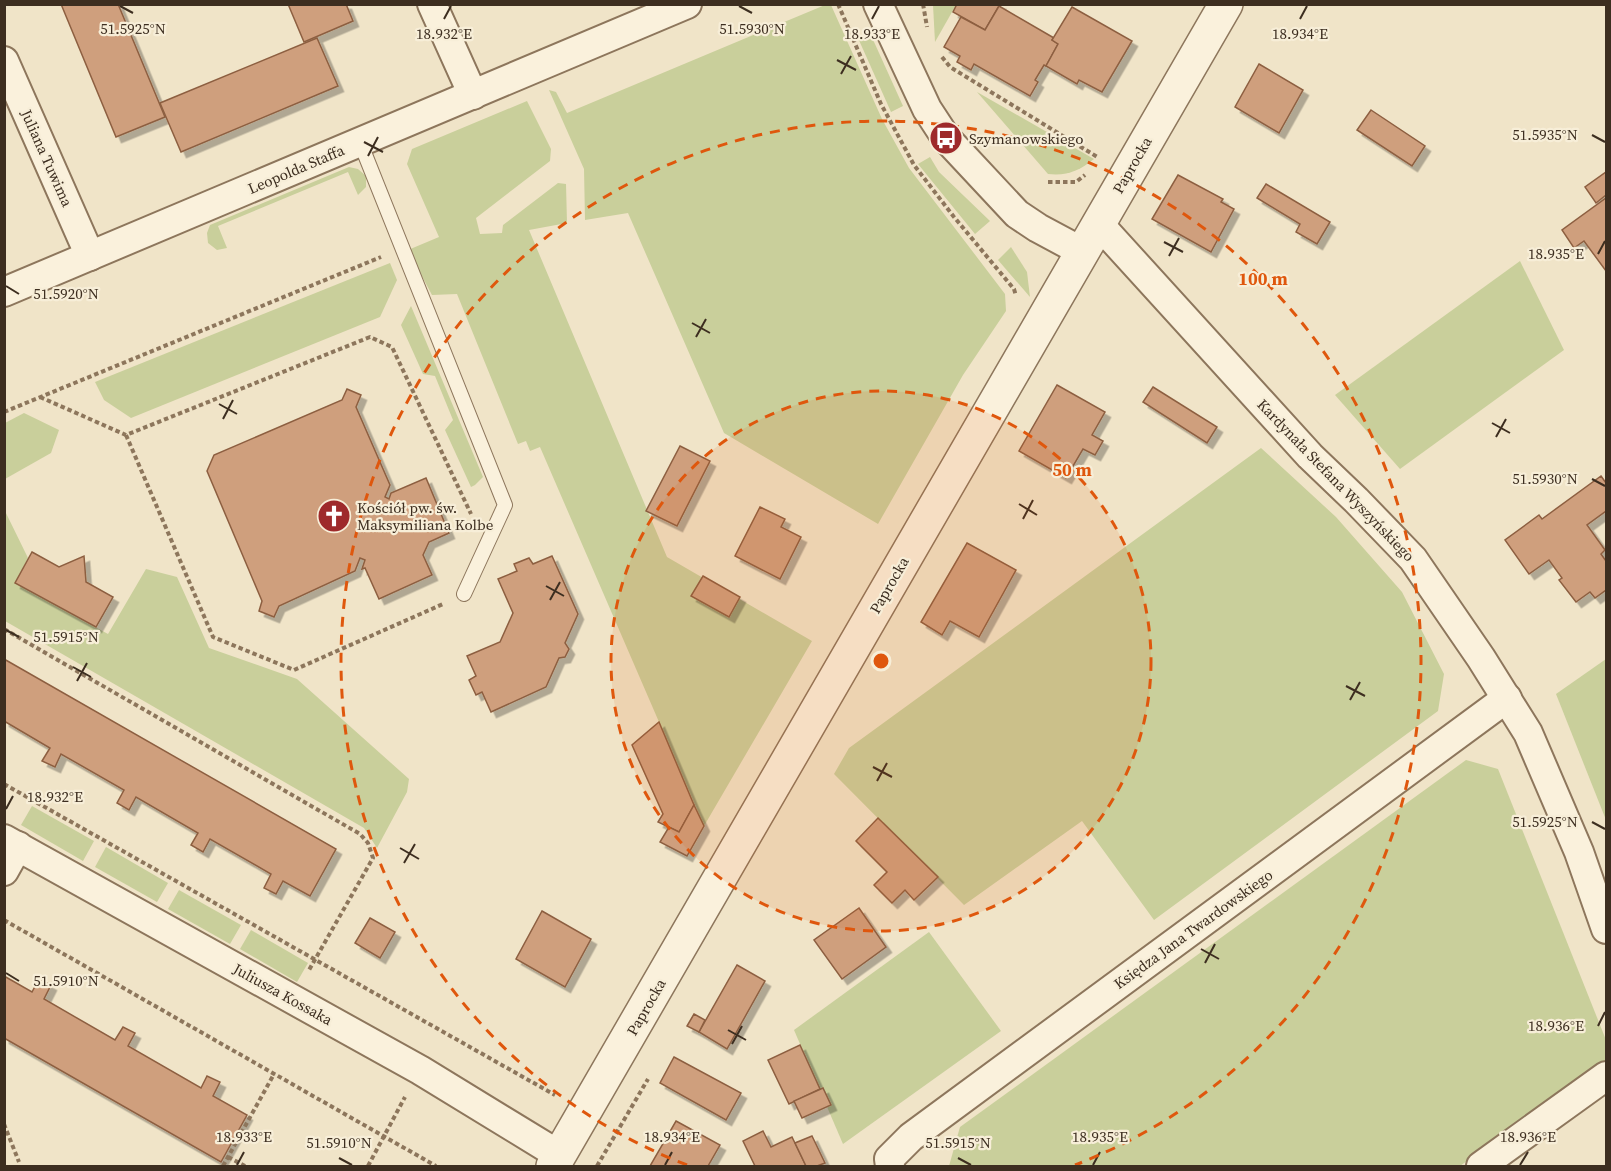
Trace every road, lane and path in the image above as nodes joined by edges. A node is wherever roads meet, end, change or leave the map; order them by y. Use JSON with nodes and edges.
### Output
{"nodes":[{"id":1,"x":432,"y":4,"type":"edge"},
{"id":2,"x":687,"y":4,"type":"edge"},
{"id":3,"x":878,"y":4,"type":"edge"},
{"id":4,"x":923,"y":4,"type":"edge"},
{"id":5,"x":1226,"y":4,"type":"edge"},
{"id":6,"x":929,"y":34,"type":"dead end"},
{"id":7,"x":937,"y":52,"type":"dead end"},
{"id":8,"x":4,"y":61,"type":"edge"},
{"id":9,"x":473,"y":95,"type":"junction"},
{"id":10,"x":360,"y":142,"type":"junction"},
{"id":11,"x":1102,"y":160,"type":"dead end"},
{"id":12,"x":1098,"y":223,"type":"junction"},
{"id":13,"x":402,"y":248,"type":"junction"},
{"id":14,"x":1081,"y":251,"type":"junction"},
{"id":15,"x":90,"y":256,"type":"junction"},
{"id":16,"x":4,"y":292,"type":"edge"},
{"id":17,"x":40,"y":397,"type":"junction"},
{"id":18,"x":4,"y":412,"type":"edge"},
{"id":19,"x":126,"y":435,"type":"junction"},
{"id":20,"x":486,"y":546,"type":"junction"},
{"id":21,"x":464,"y":594,"type":"joint"},
{"id":22,"x":4,"y":629,"type":"edge"},
{"id":23,"x":1507,"y":698,"type":"junction"},
{"id":24,"x":4,"y":784,"type":"edge"},
{"id":25,"x":11,"y":842,"type":"edge"},
{"id":26,"x":4,"y":871,"type":"edge"},
{"id":27,"x":4,"y":920,"type":"edge"},
{"id":28,"x":1606,"y":929,"type":"edge"},
{"id":29,"x":315,"y":959,"type":"junction"},
{"id":30,"x":292,"y":999,"type":"junction"},
{"id":31,"x":420,"y":1070,"type":"junction"},
{"id":32,"x":274,"y":1074,"type":"junction"},
{"id":33,"x":1606,"y":1076,"type":"edge"},
{"id":34,"x":564,"y":1100,"type":"dead end"},
{"id":35,"x":633,"y":1104,"type":"dead end"},
{"id":36,"x":4,"y":1124,"type":"edge"},
{"id":37,"x":384,"y":1137,"type":"junction"},
{"id":38,"x":228,"y":1157,"type":"junction"},
{"id":39,"x":556,"y":1161,"type":"edge"},
{"id":40,"x":19,"y":1162,"type":"dead end"},
{"id":41,"x":223,"y":1167,"type":"edge"},
{"id":42,"x":244,"y":1167,"type":"edge"},
{"id":43,"x":368,"y":1167,"type":"edge"},
{"id":44,"x":436,"y":1167,"type":"edge"},
{"id":45,"x":597,"y":1167,"type":"edge"},
{"id":46,"x":891,"y":1167,"type":"edge"},
{"id":47,"x":1481,"y":1167,"type":"edge"}],
"edges":[{"from":1,"to":9,"type":"street"},
{"from":2,"to":9,"type":"street","name":"Leopolda Staffa"},
{"from":3,"to":14,"type":"street"},
{"from":4,"to":6,"type":"path"},
{"from":5,"to":12,"type":"street","name":"Paprocka"},
{"from":7,"to":11,"type":"path"},
{"from":8,"to":15,"type":"street","name":"Juliana Tuwima"},
{"from":9,"to":10,"type":"street","name":"Leopolda Staffa"},
{"from":10,"to":13,"type":"lane"},
{"from":10,"to":15,"type":"street","name":"Leopolda Staffa"},
{"from":12,"to":14,"type":"street","name":"Paprocka"},
{"from":12,"to":23,"type":"street","name":"Kardynała Stefana Wyszyńskiego"},
{"from":13,"to":17,"type":"path"},
{"from":13,"to":20,"type":"lane"},
{"from":14,"to":39,"type":"street","name":"Paprocka"},
{"from":15,"to":16,"type":"street","name":"Leopolda Staffa"},
{"from":17,"to":18,"type":"path"},
{"from":17,"to":19,"type":"path"},
{"from":19,"to":20,"type":"path"},
{"from":19,"to":21,"type":"path"},
{"from":20,"to":21,"type":"lane"},
{"from":22,"to":29,"type":"path"},
{"from":23,"to":28,"type":"street","name":"Kardynała Stefana Wyszyńskiego"},
{"from":23,"to":46,"type":"street","name":"Księdza Jana Twardowskiego"},
{"from":24,"to":29,"type":"path"},
{"from":25,"to":26,"type":"street"},
{"from":25,"to":30,"type":"street","name":"Juliusza Kossaka"},
{"from":27,"to":32,"type":"path"},
{"from":29,"to":30,"type":"path"},
{"from":29,"to":34,"type":"path"},
{"from":30,"to":31,"type":"street","name":"Juliusza Kossaka"},
{"from":31,"to":37,"type":"path"},
{"from":31,"to":39,"type":"street","name":"Juliusza Kossaka"},
{"from":32,"to":37,"type":"path"},
{"from":32,"to":38,"type":"path"},
{"from":33,"to":47,"type":"street"},
{"from":35,"to":45,"type":"path"},
{"from":36,"to":40,"type":"path"},
{"from":37,"to":43,"type":"path"},
{"from":37,"to":44,"type":"path"},
{"from":38,"to":41,"type":"path"},
{"from":38,"to":42,"type":"path"}]}
